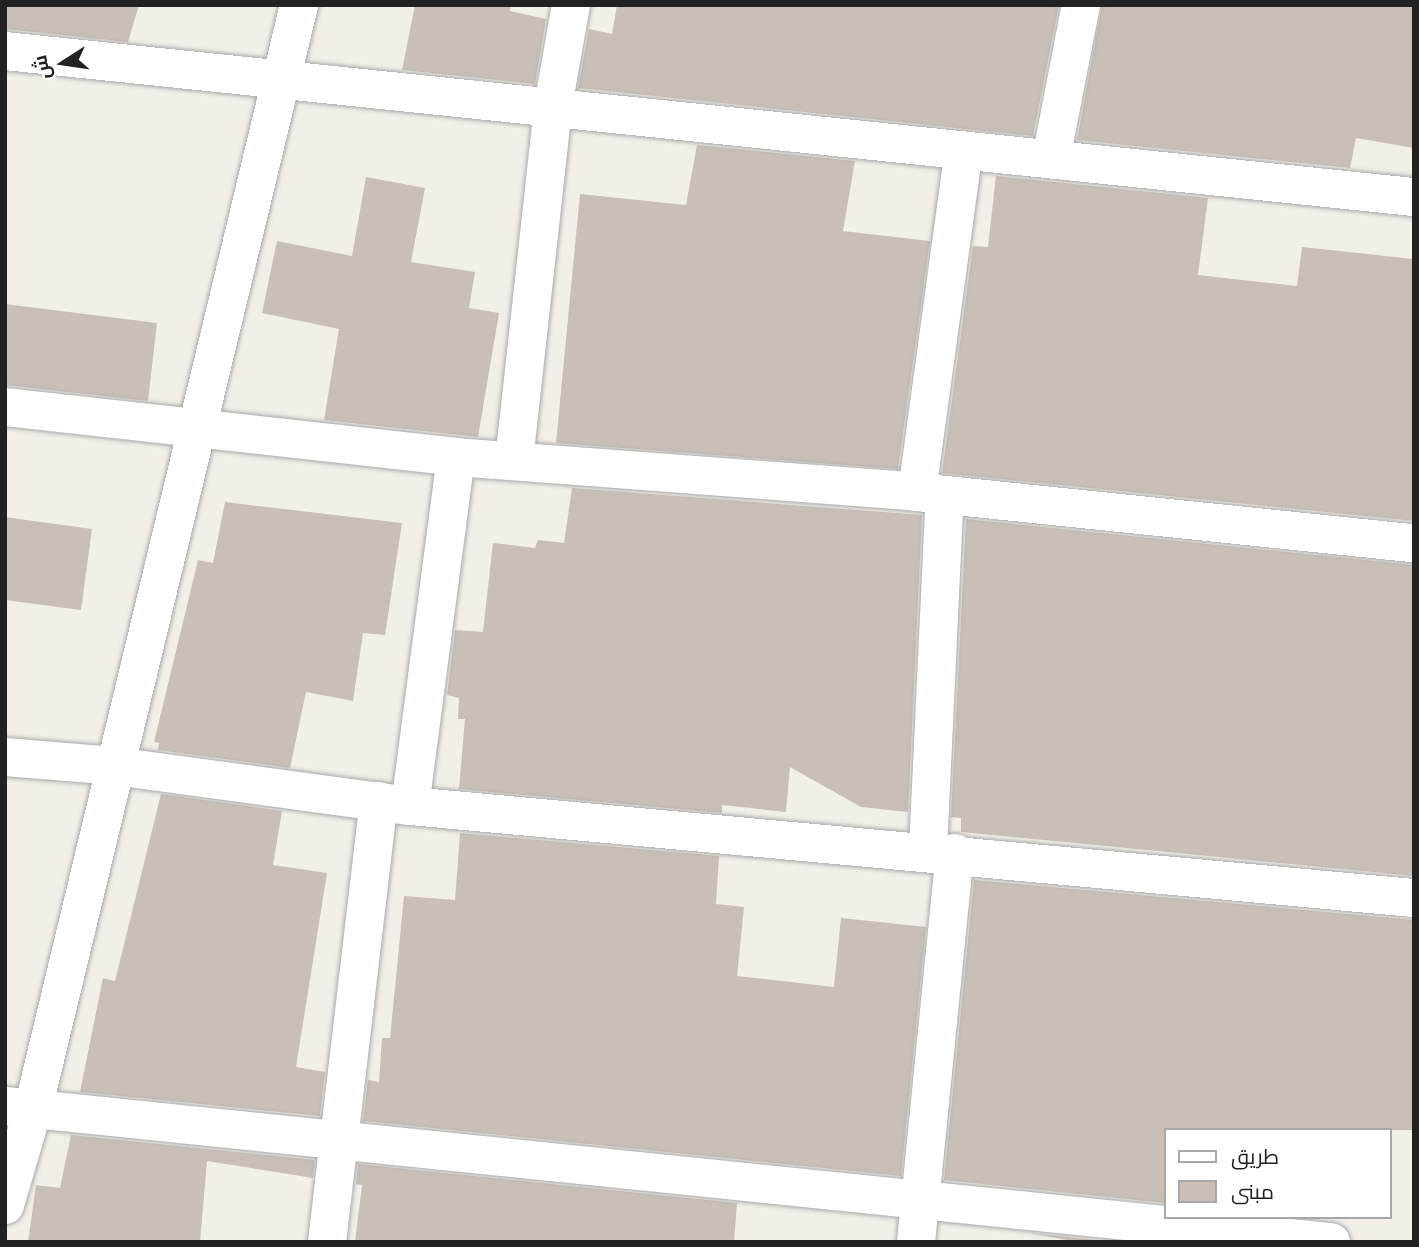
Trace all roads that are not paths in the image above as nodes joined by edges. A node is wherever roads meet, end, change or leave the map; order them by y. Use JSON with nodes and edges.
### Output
{"nodes":[{"id":1,"x":299,"y":5,"type":"edge"},
{"id":2,"x":571,"y":5,"type":"edge"},
{"id":3,"x":1081,"y":5,"type":"edge"},
{"id":4,"x":5,"y":51,"type":"edge"},
{"id":5,"x":279,"y":80,"type":"junction"},
{"id":6,"x":553,"y":106,"type":"junction"},
{"id":7,"x":964,"y":151,"type":"junction"},
{"id":8,"x":1051,"y":159,"type":"junction"},
{"id":9,"x":1414,"y":197,"type":"edge"},
{"id":10,"x":5,"y":407,"type":"edge"},
{"id":11,"x":197,"y":428,"type":"junction"},
{"id":12,"x":456,"y":457,"type":"junction"},
{"id":13,"x":514,"y":461,"type":"junction"},
{"id":14,"x":931,"y":494,"type":"junction"},
{"id":15,"x":1414,"y":542,"type":"edge"},
{"id":16,"x":5,"y":757,"type":"edge"},
{"id":17,"x":114,"y":766,"type":"junction"},
{"id":18,"x":395,"y":803,"type":"junction"},
{"id":19,"x":941,"y":851,"type":"junction"},
{"id":20,"x":1414,"y":898,"type":"edge"},
{"id":21,"x":19,"y":1108,"type":"edge"},
{"id":22,"x":339,"y":1141,"type":"junction"},
{"id":23,"x":919,"y":1202,"type":"junction"},
{"id":24,"x":5,"y":1205,"type":"edge"},
{"id":25,"x":327,"y":1242,"type":"edge"},
{"id":26,"x":916,"y":1242,"type":"edge"},
{"id":27,"x":1331,"y":1242,"type":"edge"}],
"edges":[{"from":1,"to":5,"type":"street"},
{"from":2,"to":6,"type":"street"},
{"from":3,"to":8,"type":"street"},
{"from":4,"to":5,"type":"street"},
{"from":5,"to":6,"type":"street"},
{"from":5,"to":11,"type":"street"},
{"from":6,"to":7,"type":"street"},
{"from":6,"to":13,"type":"street"},
{"from":7,"to":8,"type":"street"},
{"from":7,"to":14,"type":"street"},
{"from":8,"to":9,"type":"street"},
{"from":10,"to":11,"type":"street"},
{"from":11,"to":12,"type":"street"},
{"from":11,"to":17,"type":"street"},
{"from":12,"to":13,"type":"street"},
{"from":12,"to":18,"type":"street"},
{"from":13,"to":14,"type":"street"},
{"from":14,"to":15,"type":"street"},
{"from":14,"to":19,"type":"street"},
{"from":16,"to":17,"type":"street"},
{"from":17,"to":18,"type":"street"},
{"from":17,"to":21,"type":"street"},
{"from":18,"to":19,"type":"street"},
{"from":18,"to":22,"type":"street"},
{"from":19,"to":20,"type":"street"},
{"from":19,"to":23,"type":"street"},
{"from":21,"to":22,"type":"street"},
{"from":21,"to":24,"type":"street"},
{"from":22,"to":23,"type":"street"},
{"from":22,"to":25,"type":"street"},
{"from":23,"to":26,"type":"street"},
{"from":23,"to":27,"type":"street"}]}
